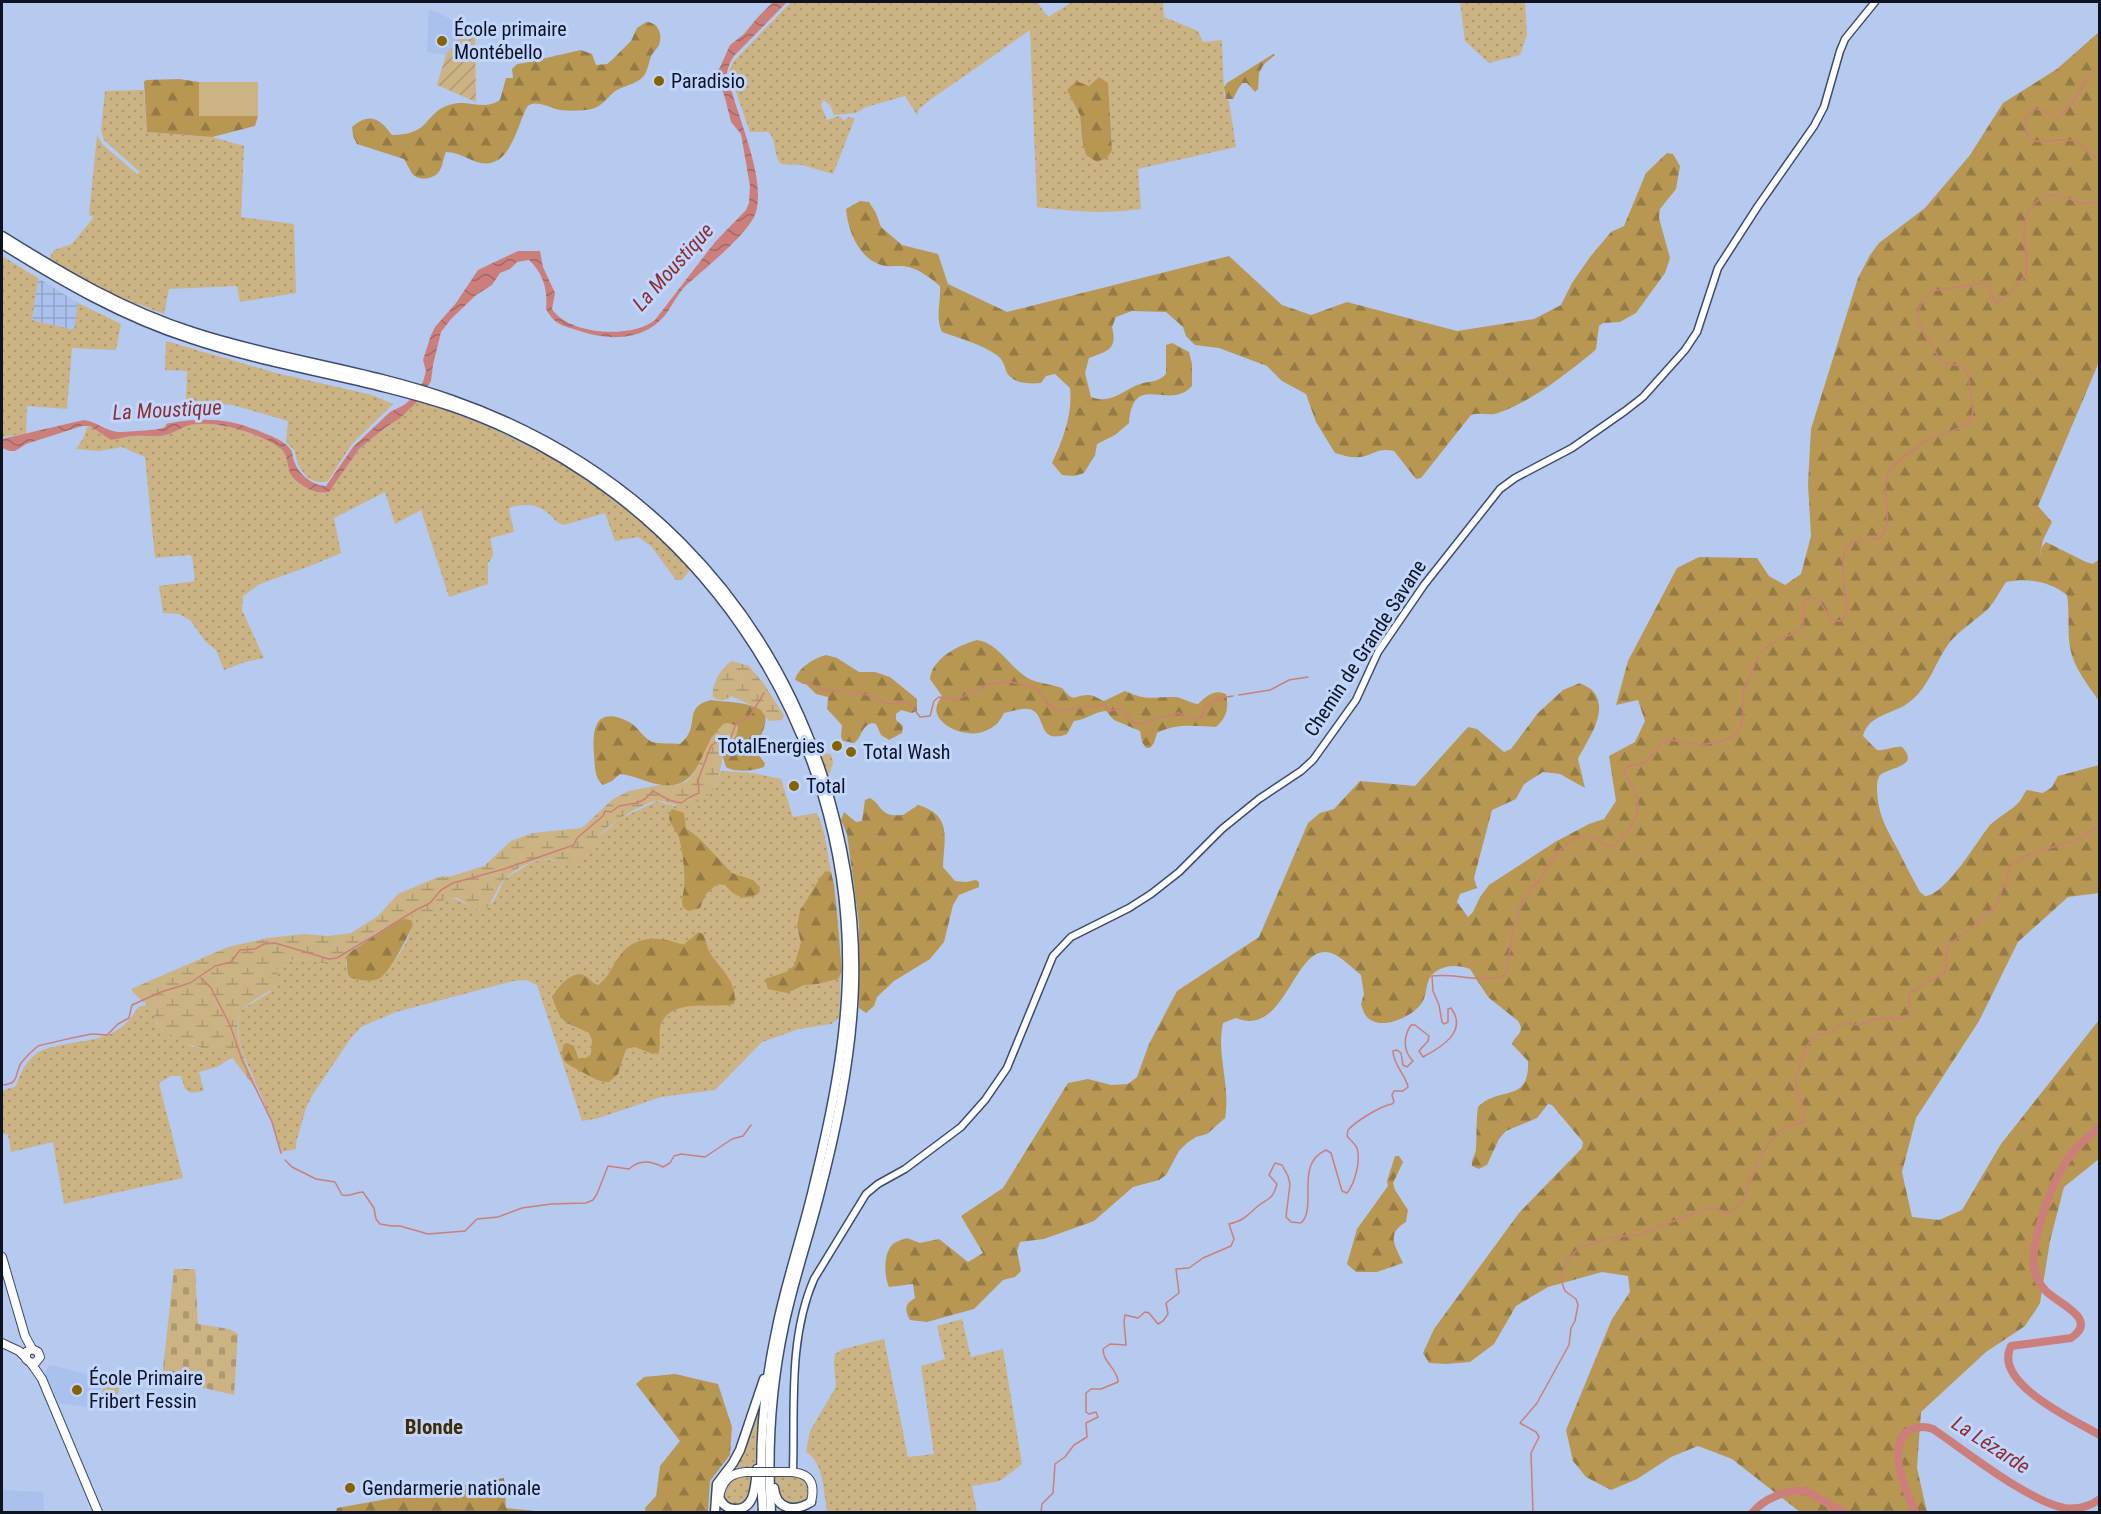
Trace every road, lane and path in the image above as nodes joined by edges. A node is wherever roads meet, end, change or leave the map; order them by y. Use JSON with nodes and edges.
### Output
{"nodes":[{"id":1,"x":1875,"y":2,"type":"edge"},
{"id":2,"x":2,"y":236,"type":"edge"},
{"id":3,"x":2,"y":244,"type":"edge"},
{"id":4,"x":410,"y":391,"type":"junction"},
{"id":5,"x":427,"y":396,"type":"junction"},
{"id":6,"x":2,"y":1257,"type":"edge"},
{"id":7,"x":2,"y":1343,"type":"edge"},
{"id":8,"x":32,"y":1349,"type":"junction"},
{"id":9,"x":772,"y":1353,"type":"junction"},
{"id":10,"x":31,"y":1360,"type":"junction"},
{"id":11,"x":764,"y":1418,"type":"junction"},
{"id":12,"x":771,"y":1425,"type":"junction"},
{"id":13,"x":793,"y":1472,"type":"junction"},
{"id":14,"x":719,"y":1498,"type":"junction"},
{"id":15,"x":810,"y":1502,"type":"junction"},
{"id":16,"x":719,"y":1511,"type":"edge"},
{"id":17,"x":98,"y":1512,"type":"edge"},
{"id":18,"x":763,"y":1512,"type":"edge"},
{"id":19,"x":771,"y":1512,"type":"edge"},
{"id":20,"x":804,"y":1512,"type":"edge"}],
"edges":[{"from":1,"to":13,"type":"street","name":"Chemin de Grande Savane"},
{"from":2,"to":4,"type":"highway"},
{"from":3,"to":4,"type":"highway"},
{"from":4,"to":5,"type":"highway"},
{"from":5,"to":9,"type":"highway"},
{"from":5,"to":12,"type":"highway"},
{"from":6,"to":8,"type":"main road"},
{"from":7,"to":10,"type":"main road"},
{"from":8,"to":10,"type":"main road"},
{"from":8,"to":10,"type":"main road"},
{"from":9,"to":11,"type":"highway"},
{"from":9,"to":16,"type":"highway"},
{"from":10,"to":17,"type":"main road"},
{"from":11,"to":14,"type":"highway"},
{"from":11,"to":18,"type":"highway"},
{"from":12,"to":15,"type":"highway"},
{"from":12,"to":19,"type":"highway"},
{"from":13,"to":14,"type":"main road","bridge":true},
{"from":13,"to":15,"type":"main road"},
{"from":14,"to":16,"type":"main road"},
{"from":15,"to":20,"type":"highway"}]}
